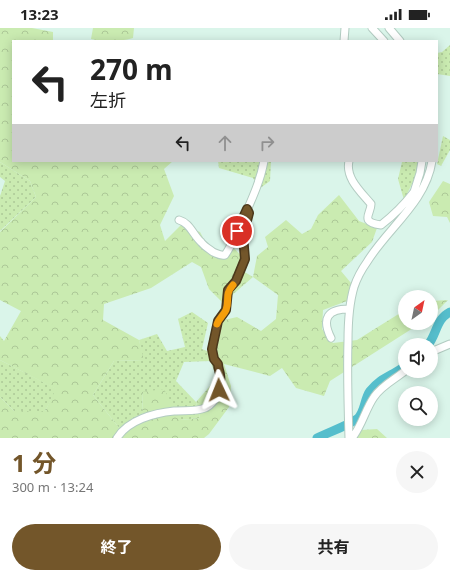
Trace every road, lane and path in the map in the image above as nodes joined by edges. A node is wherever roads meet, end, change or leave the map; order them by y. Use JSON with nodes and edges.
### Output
{"nodes":[{"id":1,"x":346,"y":28,"type":"edge"},
{"id":2,"x":372,"y":28,"type":"edge"},
{"id":3,"x":389,"y":28,"type":"edge"},
{"id":4,"x":344,"y":40,"type":"edge"},
{"id":5,"x":383,"y":40,"type":"edge"},
{"id":6,"x":399,"y":40,"type":"edge"},
{"id":7,"x":264,"y":162,"type":"edge"},
{"id":8,"x":349,"y":162,"type":"edge"},
{"id":9,"x":422,"y":162,"type":"edge"},
{"id":10,"x":432,"y":162,"type":"edge"},
{"id":11,"x":416,"y":194,"type":"junction"},
{"id":12,"x":247,"y":209,"type":"junction"},
{"id":13,"x":179,"y":220,"type":"dead end"},
{"id":14,"x":349,"y":309,"type":"junction"},
{"id":15,"x":331,"y":338,"type":"dead end"},
{"id":16,"x":450,"y":344,"type":"edge"},
{"id":17,"x":438,"y":349,"type":"edge"},
{"id":18,"x":398,"y":376,"type":"edge"},
{"id":19,"x":117,"y":438,"type":"edge"},
{"id":20,"x":349,"y":438,"type":"edge"},
{"id":21,"x":352,"y":438,"type":"edge"}],
"edges":[{"from":1,"to":4,"type":"street"},
{"from":2,"to":5,"type":"street"},
{"from":3,"to":6,"type":"street"},
{"from":7,"to":12,"type":"street"},
{"from":8,"to":11,"type":"street"},
{"from":9,"to":11,"type":"street"},
{"from":10,"to":11,"type":"street"},
{"from":11,"to":14,"type":"street"},
{"from":12,"to":13,"type":"street"},
{"from":12,"to":19,"type":"street"},
{"from":14,"to":15,"type":"street"},
{"from":14,"to":20,"type":"street"},
{"from":16,"to":17,"type":"street"},
{"from":18,"to":21,"type":"street"}]}
